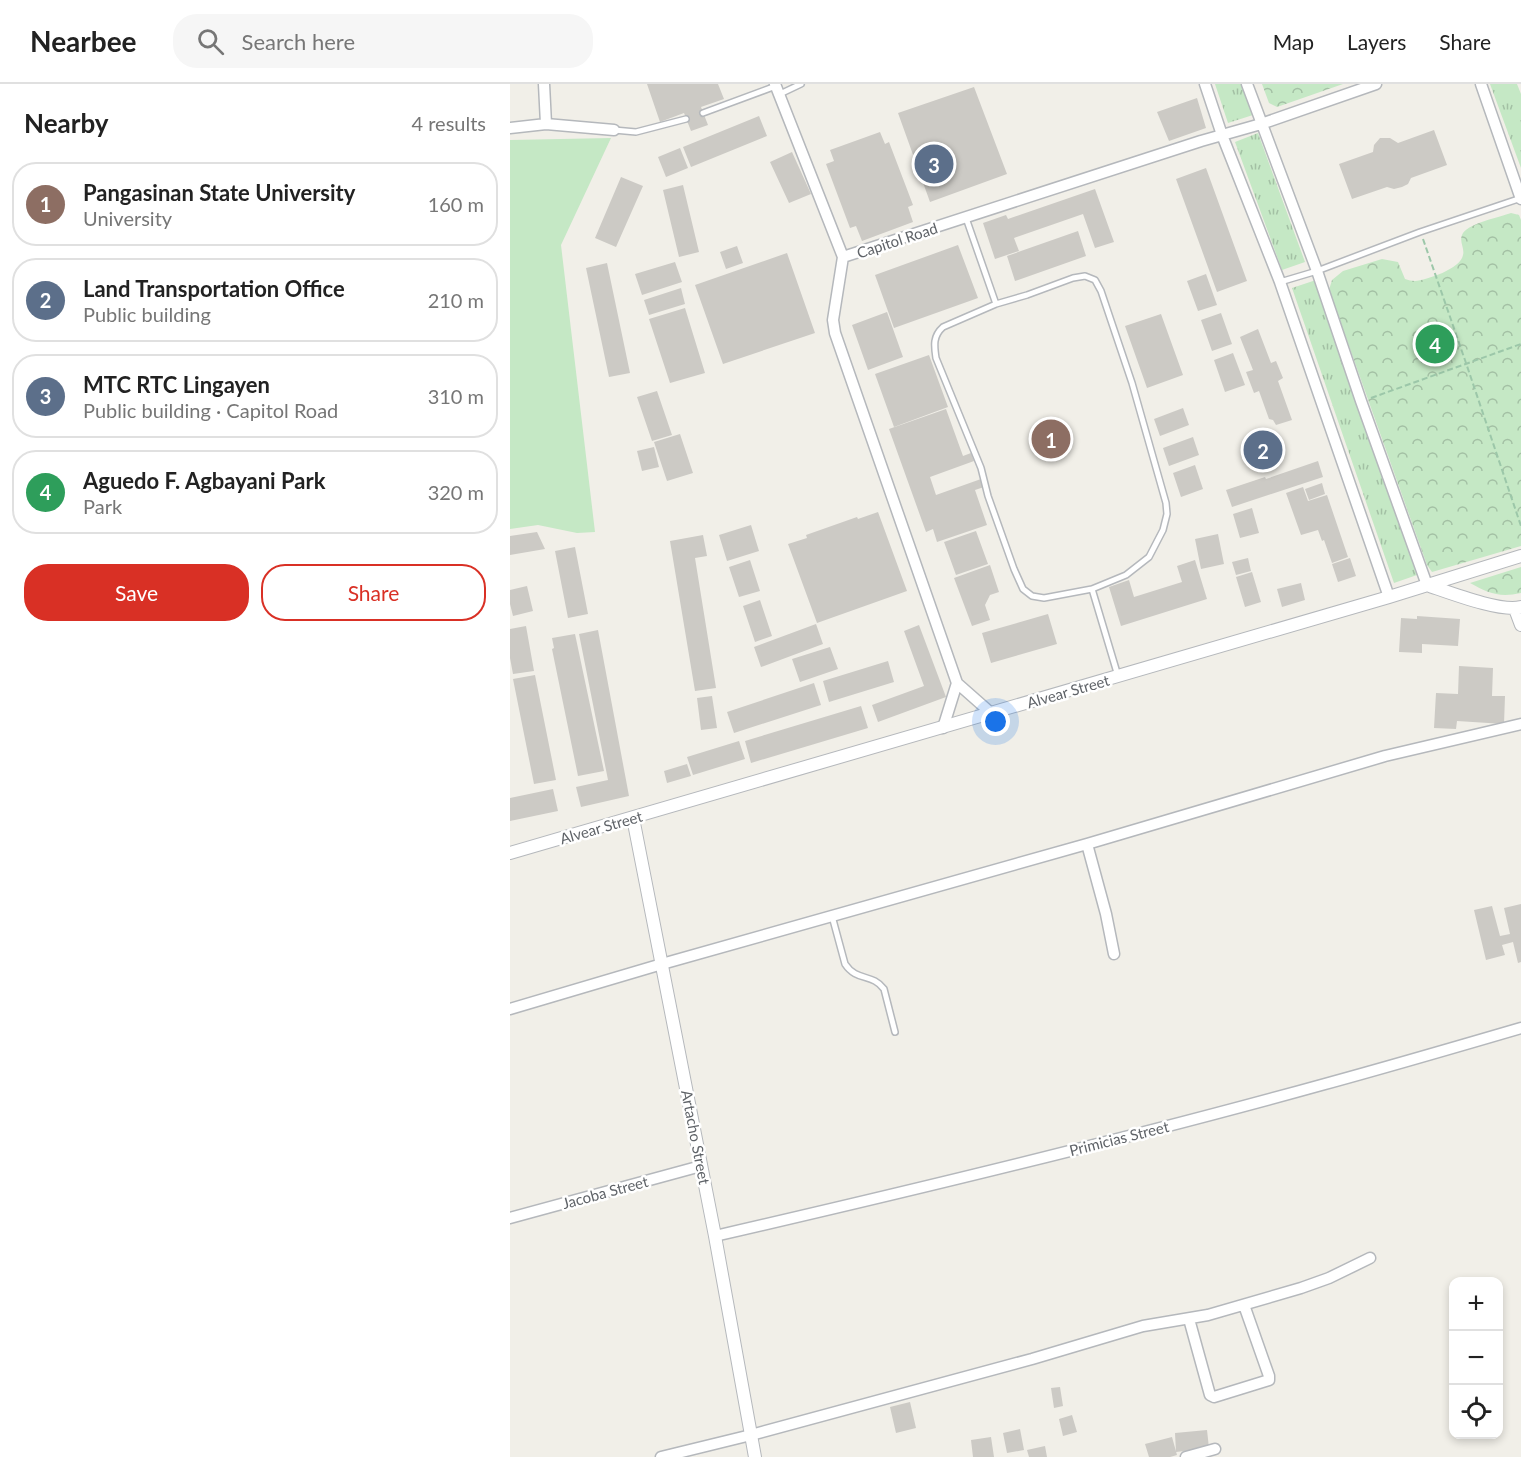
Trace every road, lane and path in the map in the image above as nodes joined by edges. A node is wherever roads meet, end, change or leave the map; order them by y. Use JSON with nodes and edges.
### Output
{"nodes":[{"id":1,"x":544,"y":84,"type":"edge"},
{"id":2,"x":801,"y":84,"type":"edge"},
{"id":3,"x":1205,"y":84,"type":"edge"},
{"id":4,"x":1247,"y":84,"type":"edge"},
{"id":5,"x":1376,"y":84,"type":"edge"},
{"id":6,"x":1481,"y":84,"type":"edge"},
{"id":7,"x":777,"y":88,"type":"edge"},
{"id":8,"x":704,"y":113,"type":"dead end"},
{"id":9,"x":686,"y":119,"type":"dead end"},
{"id":10,"x":546,"y":124,"type":"junction"},
{"id":11,"x":1261,"y":124,"type":"junction"},
{"id":12,"x":510,"y":128,"type":"edge"},
{"id":13,"x":614,"y":130,"type":"joint"},
{"id":14,"x":1222,"y":135,"type":"junction"},
{"id":15,"x":1521,"y":198,"type":"edge"},
{"id":16,"x":966,"y":218,"type":"junction"},
{"id":17,"x":1420,"y":232,"type":"junction"},
{"id":18,"x":843,"y":257,"type":"junction"},
{"id":19,"x":1317,"y":271,"type":"junction"},
{"id":20,"x":1280,"y":282,"type":"junction"},
{"id":21,"x":996,"y":304,"type":"junction"},
{"id":22,"x":1521,"y":344,"type":"edge"},
{"id":23,"x":1467,"y":363,"type":"junction"},
{"id":24,"x":1361,"y":401,"type":"junction"},
{"id":25,"x":1521,"y":526,"type":"edge"},
{"id":26,"x":1521,"y":556,"type":"edge"},
{"id":27,"x":1427,"y":585,"type":"junction"},
{"id":28,"x":1092,"y":589,"type":"junction"},
{"id":29,"x":1389,"y":597,"type":"junction"},
{"id":30,"x":1518,"y":608,"type":"edge"},
{"id":31,"x":1521,"y":625,"type":"edge"},
{"id":32,"x":1118,"y":676,"type":"junction"},
{"id":33,"x":957,"y":683,"type":"junction"},
{"id":34,"x":991,"y":713,"type":"junction"},
{"id":35,"x":1521,"y":724,"type":"edge"},
{"id":36,"x":943,"y":728,"type":"junction"},
{"id":37,"x":633,"y":818,"type":"junction"},
{"id":38,"x":1087,"y":844,"type":"junction"},
{"id":39,"x":510,"y":853,"type":"edge"},
{"id":40,"x":832,"y":916,"type":"junction"},
{"id":41,"x":1114,"y":954,"type":"dead end"},
{"id":42,"x":662,"y":964,"type":"junction"},
{"id":43,"x":510,"y":1009,"type":"edge"},
{"id":44,"x":1521,"y":1028,"type":"edge"},
{"id":45,"x":895,"y":1032,"type":"dead end"},
{"id":46,"x":701,"y":1166,"type":"junction"},
{"id":47,"x":510,"y":1218,"type":"edge"},
{"id":48,"x":715,"y":1236,"type":"junction"},
{"id":49,"x":1370,"y":1258,"type":"dead end"},
{"id":50,"x":1244,"y":1305,"type":"junction"},
{"id":51,"x":1189,"y":1319,"type":"junction"},
{"id":52,"x":751,"y":1435,"type":"junction"},
{"id":53,"x":1215,"y":1449,"type":"dead end"},
{"id":54,"x":662,"y":1457,"type":"edge"},
{"id":55,"x":755,"y":1457,"type":"edge"},
{"id":56,"x":1186,"y":1457,"type":"edge"}],
"edges":[{"from":1,"to":10,"type":"street"},
{"from":2,"to":7,"type":"lane"},
{"from":3,"to":14,"type":"street"},
{"from":4,"to":11,"type":"street"},
{"from":5,"to":11,"type":"street","name":"Capitol Road"},
{"from":6,"to":15,"type":"street"},
{"from":7,"to":8,"type":"lane"},
{"from":7,"to":18,"type":"street"},
{"from":9,"to":13,"type":"lane"},
{"from":10,"to":12,"type":"street"},
{"from":10,"to":13,"type":"street"},
{"from":11,"to":14,"type":"street","name":"Capitol Road"},
{"from":11,"to":19,"type":"street"},
{"from":14,"to":16,"type":"street","name":"Capitol Road"},
{"from":14,"to":20,"type":"street"},
{"from":15,"to":17,"type":"lane"},
{"from":16,"to":18,"type":"street","name":"Capitol Road"},
{"from":16,"to":21,"type":"lane"},
{"from":17,"to":19,"type":"lane"},
{"from":17,"to":23,"type":"path"},
{"from":18,"to":33,"type":"street","name":"Capitol Road"},
{"from":19,"to":20,"type":"lane"},
{"from":19,"to":24,"type":"street"},
{"from":20,"to":29,"type":"street"},
{"from":21,"to":28,"type":"lane"},
{"from":21,"to":28,"type":"lane"},
{"from":22,"to":23,"type":"path"},
{"from":23,"to":24,"type":"path"},
{"from":23,"to":25,"type":"path"},
{"from":24,"to":27,"type":"street"},
{"from":26,"to":27,"type":"street","name":"Alvear Street"},
{"from":27,"to":29,"type":"street","name":"Alvear Street"},
{"from":27,"to":30,"type":"street"},
{"from":28,"to":32,"type":"lane"},
{"from":29,"to":32,"type":"street","name":"Alvear Street"},
{"from":30,"to":31,"type":"street"},
{"from":32,"to":34,"type":"street","name":"Alvear Street"},
{"from":33,"to":34,"type":"street","name":"Capitol Road"},
{"from":33,"to":36,"type":"street"},
{"from":34,"to":36,"type":"street","name":"Alvear Street"},
{"from":35,"to":38,"type":"street"},
{"from":36,"to":37,"type":"street","name":"Alvear Street"},
{"from":37,"to":39,"type":"street","name":"Alvear Street"},
{"from":37,"to":42,"type":"street","name":"Artacho Street"},
{"from":38,"to":40,"type":"street"},
{"from":38,"to":41,"type":"street"},
{"from":40,"to":42,"type":"street"},
{"from":40,"to":45,"type":"lane"},
{"from":42,"to":43,"type":"street"},
{"from":42,"to":46,"type":"street","name":"Artacho Street"},
{"from":44,"to":48,"type":"street","name":"Primicias Street"},
{"from":46,"to":47,"type":"street","name":"Jacoba Street"},
{"from":46,"to":48,"type":"street","name":"Artacho Street"},
{"from":48,"to":52,"type":"street","name":"Artacho Street"},
{"from":49,"to":50,"type":"street"},
{"from":50,"to":51,"type":"street"},
{"from":50,"to":51,"type":"street"},
{"from":51,"to":52,"type":"street"},
{"from":52,"to":54,"type":"street"},
{"from":52,"to":55,"type":"street","name":"Artacho Street"},
{"from":53,"to":56,"type":"street"}]}
